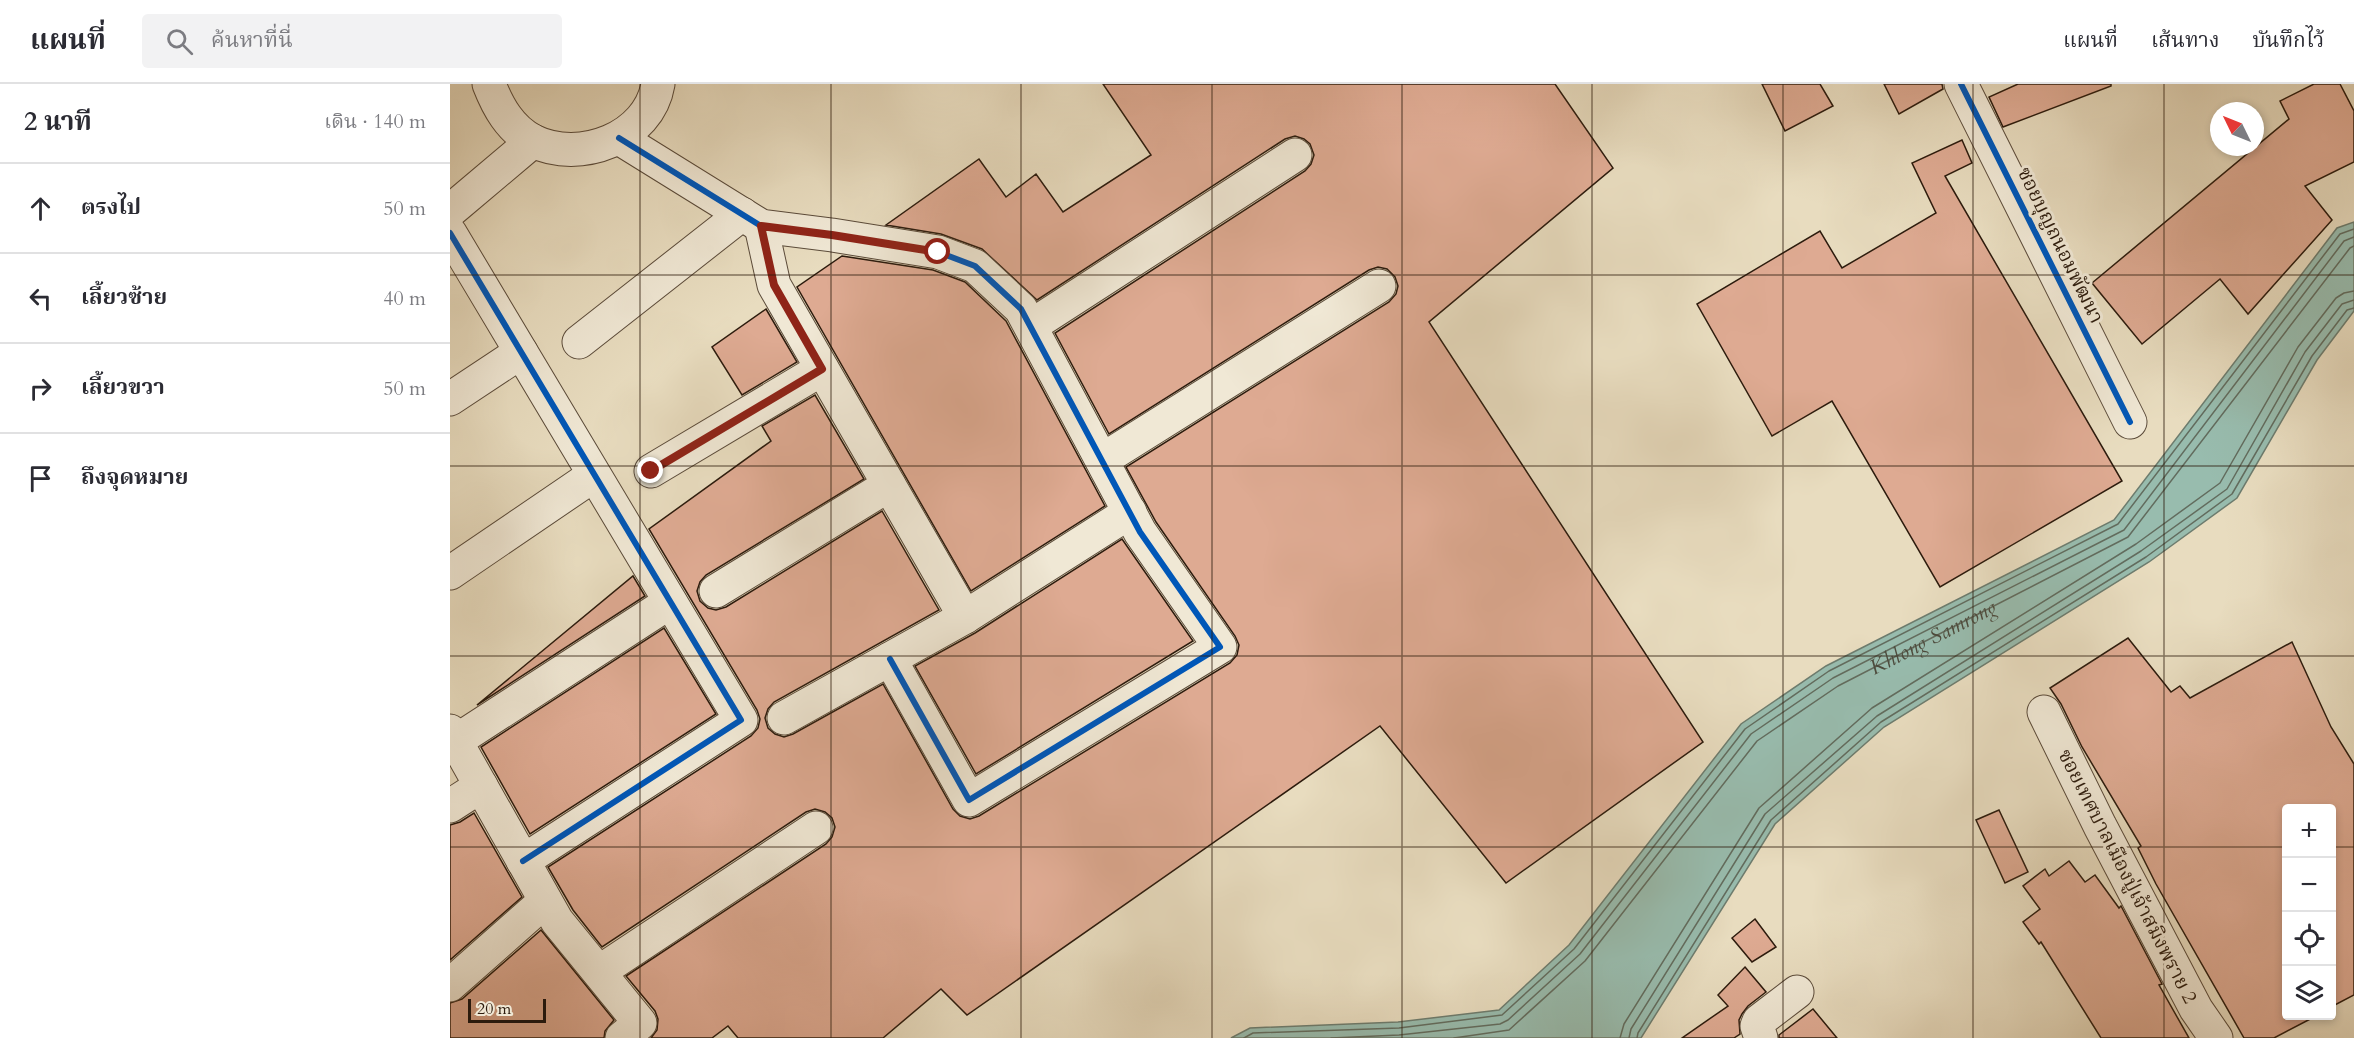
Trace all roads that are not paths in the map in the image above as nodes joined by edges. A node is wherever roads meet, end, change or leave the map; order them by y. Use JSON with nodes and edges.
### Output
{"nodes":[{"id":1,"x":489,"y":84,"type":"edge"},
{"id":2,"x":658,"y":84,"type":"edge"},
{"id":3,"x":1961,"y":84,"type":"edge"},
{"id":4,"x":619,"y":138,"type":"junction"},
{"id":5,"x":533,"y":141,"type":"junction"},
{"id":6,"x":1295,"y":155,"type":"dead end"},
{"id":7,"x":450,"y":211,"type":"edge"},
{"id":8,"x":751,"y":220,"type":"junction"},
{"id":9,"x":450,"y":233,"type":"edge"},
{"id":10,"x":1379,"y":286,"type":"dead end"},
{"id":11,"x":1031,"y":326,"type":"junction"},
{"id":12,"x":579,"y":342,"type":"dead end"},
{"id":13,"x":521,"y":351,"type":"junction"},
{"id":14,"x":822,"y":369,"type":"junction"},
{"id":15,"x":450,"y":399,"type":"edge"},
{"id":16,"x":2130,"y":422,"type":"dead end"},
{"id":17,"x":1102,"y":460,"type":"junction"},
{"id":18,"x":651,"y":471,"type":"dead end"},
{"id":19,"x":594,"y":475,"type":"junction"},
{"id":20,"x":890,"y":485,"type":"junction"},
{"id":21,"x":1130,"y":512,"type":"junction"},
{"id":22,"x":450,"y":573,"type":"edge"},
{"id":23,"x":716,"y":591,"type":"dead end"},
{"id":24,"x":670,"y":602,"type":"junction"},
{"id":25,"x":965,"y":617,"type":"junction"},
{"id":26,"x":890,"y":659,"type":"junction"},
{"id":27,"x":2044,"y":712,"type":"dead end"},
{"id":28,"x":784,"y":718,"type":"dead end"},
{"id":29,"x":453,"y":736,"type":"edge"},
{"id":30,"x":481,"y":786,"type":"junction"},
{"id":31,"x":450,"y":806,"type":"edge"},
{"id":32,"x":816,"y":828,"type":"dead end"},
{"id":33,"x":523,"y":861,"type":"junction"},
{"id":34,"x":545,"y":901,"type":"junction"},
{"id":35,"x":599,"y":972,"type":"junction"},
{"id":36,"x":450,"y":986,"type":"edge"},
{"id":37,"x":1797,"y":992,"type":"dead end"},
{"id":38,"x":622,"y":1038,"type":"edge"},
{"id":39,"x":1761,"y":1038,"type":"edge"},
{"id":40,"x":2216,"y":1038,"type":"edge"}],
"edges":[{"from":1,"to":5,"type":"street"},
{"from":2,"to":4,"type":"street"},
{"from":3,"to":16,"type":"street","name":"ซอยบุญถนอมพัฒนา"},
{"from":4,"to":5,"type":"street"},
{"from":4,"to":8,"type":"street"},
{"from":5,"to":7,"type":"street"},
{"from":6,"to":11,"type":"street"},
{"from":8,"to":11,"type":"street"},
{"from":8,"to":12,"type":"street"},
{"from":8,"to":14,"type":"street"},
{"from":9,"to":13,"type":"street"},
{"from":10,"to":17,"type":"street"},
{"from":11,"to":17,"type":"street"},
{"from":13,"to":15,"type":"street"},
{"from":13,"to":19,"type":"street"},
{"from":14,"to":18,"type":"street"},
{"from":14,"to":20,"type":"street"},
{"from":17,"to":21,"type":"street"},
{"from":19,"to":22,"type":"street"},
{"from":19,"to":24,"type":"street"},
{"from":20,"to":23,"type":"street"},
{"from":20,"to":25,"type":"street"},
{"from":21,"to":25,"type":"street"},
{"from":21,"to":26,"type":"street"},
{"from":24,"to":29,"type":"street"},
{"from":24,"to":33,"type":"street"},
{"from":25,"to":26,"type":"street"},
{"from":26,"to":28,"type":"street"},
{"from":27,"to":40,"type":"street","name":"ซอยเทศบาลเมืองปู่เจ้าสมิงพราย 2"},
{"from":29,"to":30,"type":"street"},
{"from":30,"to":31,"type":"street"},
{"from":30,"to":33,"type":"street"},
{"from":32,"to":35,"type":"street"},
{"from":33,"to":34,"type":"street"},
{"from":34,"to":35,"type":"street"},
{"from":34,"to":36,"type":"street"},
{"from":35,"to":38,"type":"street"},
{"from":37,"to":39,"type":"street"}]}
